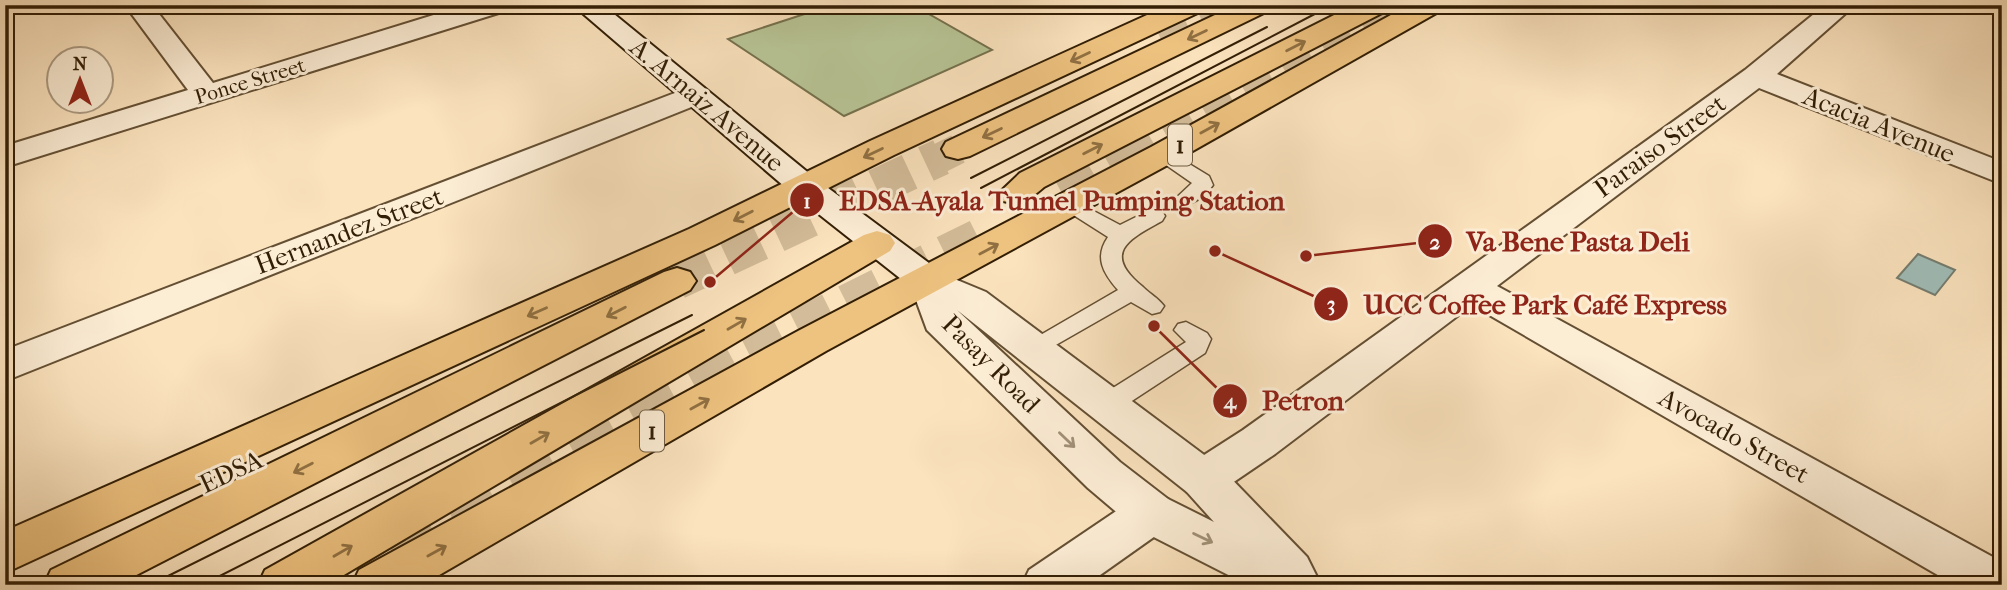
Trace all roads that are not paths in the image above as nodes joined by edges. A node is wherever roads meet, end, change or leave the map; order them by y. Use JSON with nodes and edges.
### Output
{"nodes":[{"id":1,"x":138,"y":5,"type":"edge"},
{"id":2,"x":495,"y":5,"type":"edge"},
{"id":3,"x":586,"y":5,"type":"edge"},
{"id":4,"x":1192,"y":5,"type":"tunnel mouth"},
{"id":5,"x":1258,"y":5,"type":"edge"},
{"id":6,"x":1376,"y":5,"type":"edge"},
{"id":7,"x":1430,"y":5,"type":"edge"},
{"id":8,"x":1842,"y":5,"type":"edge"},
{"id":9,"x":1756,"y":76,"type":"junction"},
{"id":10,"x":206,"y":94,"type":"junction"},
{"id":11,"x":693,"y":95,"type":"junction"},
{"id":12,"x":958,"y":149,"type":"tunnel mouth"},
{"id":13,"x":1163,"y":154,"type":"junction"},
{"id":14,"x":5,"y":157,"type":"edge"},
{"id":15,"x":2002,"y":174,"type":"edge"},
{"id":16,"x":804,"y":186,"type":"junction"},
{"id":17,"x":1015,"y":194,"type":"tunnel mouth"},
{"id":18,"x":1185,"y":199,"type":"dead end"},
{"id":19,"x":1071,"y":205,"type":"junction"},
{"id":20,"x":1155,"y":216,"type":"dead end"},
{"id":21,"x":1121,"y":235,"type":"junction"},
{"id":22,"x":877,"y":243,"type":"junction"},
{"id":23,"x":677,"y":281,"type":"tunnel mouth"},
{"id":24,"x":929,"y":281,"type":"junction"},
{"id":25,"x":1469,"y":287,"type":"junction"},
{"id":26,"x":1131,"y":292,"type":"junction"},
{"id":27,"x":1152,"y":306,"type":"dead end"},
{"id":28,"x":1186,"y":330,"type":"dead end"},
{"id":29,"x":1033,"y":350,"type":"junction"},
{"id":30,"x":456,"y":363,"type":"dead end"},
{"id":31,"x":5,"y":366,"type":"edge"},
{"id":32,"x":1106,"y":405,"type":"junction"},
{"id":33,"x":1203,"y":479,"type":"junction"},
{"id":34,"x":1151,"y":513,"type":"junction"},
{"id":35,"x":5,"y":553,"type":"edge"},
{"id":36,"x":5,"y":579,"type":"edge"},
{"id":37,"x":69,"y":585,"type":"edge"},
{"id":38,"x":284,"y":585,"type":"edge"},
{"id":39,"x":377,"y":585,"type":"edge"},
{"id":40,"x":1047,"y":585,"type":"edge"},
{"id":41,"x":1296,"y":585,"type":"edge"},
{"id":42,"x":1302,"y":585,"type":"edge"},
{"id":43,"x":1998,"y":585,"type":"edge"}],
"edges":[{"from":1,"to":10,"type":"street"},
{"from":2,"to":10,"type":"street","name":"Ponce Street"},
{"from":3,"to":11,"type":"street","name":"A. Arnaiz Avenue"},
{"from":4,"to":16,"type":"highway","one_way":true},
{"from":5,"to":12,"type":"highway","one_way":true},
{"from":17,"to":6,"type":"highway","one_way":true},
{"from":13,"to":7,"type":"highway","number":"1","one_way":true},
{"from":8,"to":9,"type":"street","name":"Paraiso Street"},
{"from":9,"to":15,"type":"street","name":"Acacia Avenue"},
{"from":9,"to":25,"type":"street","name":"Paraiso Street"},
{"from":10,"to":14,"type":"street","name":"Ponce Street"},
{"from":11,"to":16,"type":"street","name":"A. Arnaiz Avenue"},
{"from":11,"to":31,"type":"street","name":"Hernandez Street"},
{"from":13,"to":18,"type":"lane"},
{"from":13,"to":19,"type":"highway","number":"1"},
{"from":16,"to":22,"type":"street","name":"A. Arnaiz Avenue"},
{"from":16,"to":35,"type":"highway","one_way":true},
{"from":19,"to":21,"type":"lane"},
{"from":24,"to":19,"type":"highway","number":"1","one_way":true},
{"from":20,"to":21,"type":"lane"},
{"from":21,"to":26,"type":"lane"},
{"from":22,"to":24,"type":"street","name":"A. Arnaiz Avenue"},
{"from":38,"to":22,"type":"highway","one_way":true},
{"from":23,"to":37,"type":"highway","one_way":true},
{"from":24,"to":29,"type":"street","name":"Pasay Road"},
{"from":24,"to":34,"type":"street","name":"Pasay Road","one_way":true},
{"from":39,"to":24,"type":"highway","number":"1","one_way":true},
{"from":25,"to":33,"type":"street","name":"Paraiso Street"},
{"from":25,"to":43,"type":"street","name":"Avocado Street"},
{"from":26,"to":27,"type":"lane"},
{"from":26,"to":29,"type":"lane"},
{"from":28,"to":32,"type":"lane"},
{"from":29,"to":32,"type":"street","name":"Pasay Road"},
{"from":30,"to":36,"type":"highway","name":"EDSA"},
{"from":32,"to":33,"type":"street","name":"Pasay Road"},
{"from":33,"to":42,"type":"street","name":"Pasay Road"},
{"from":34,"to":40,"type":"street"},
{"from":34,"to":41,"type":"street","name":"Pasay Road","one_way":true}]}
